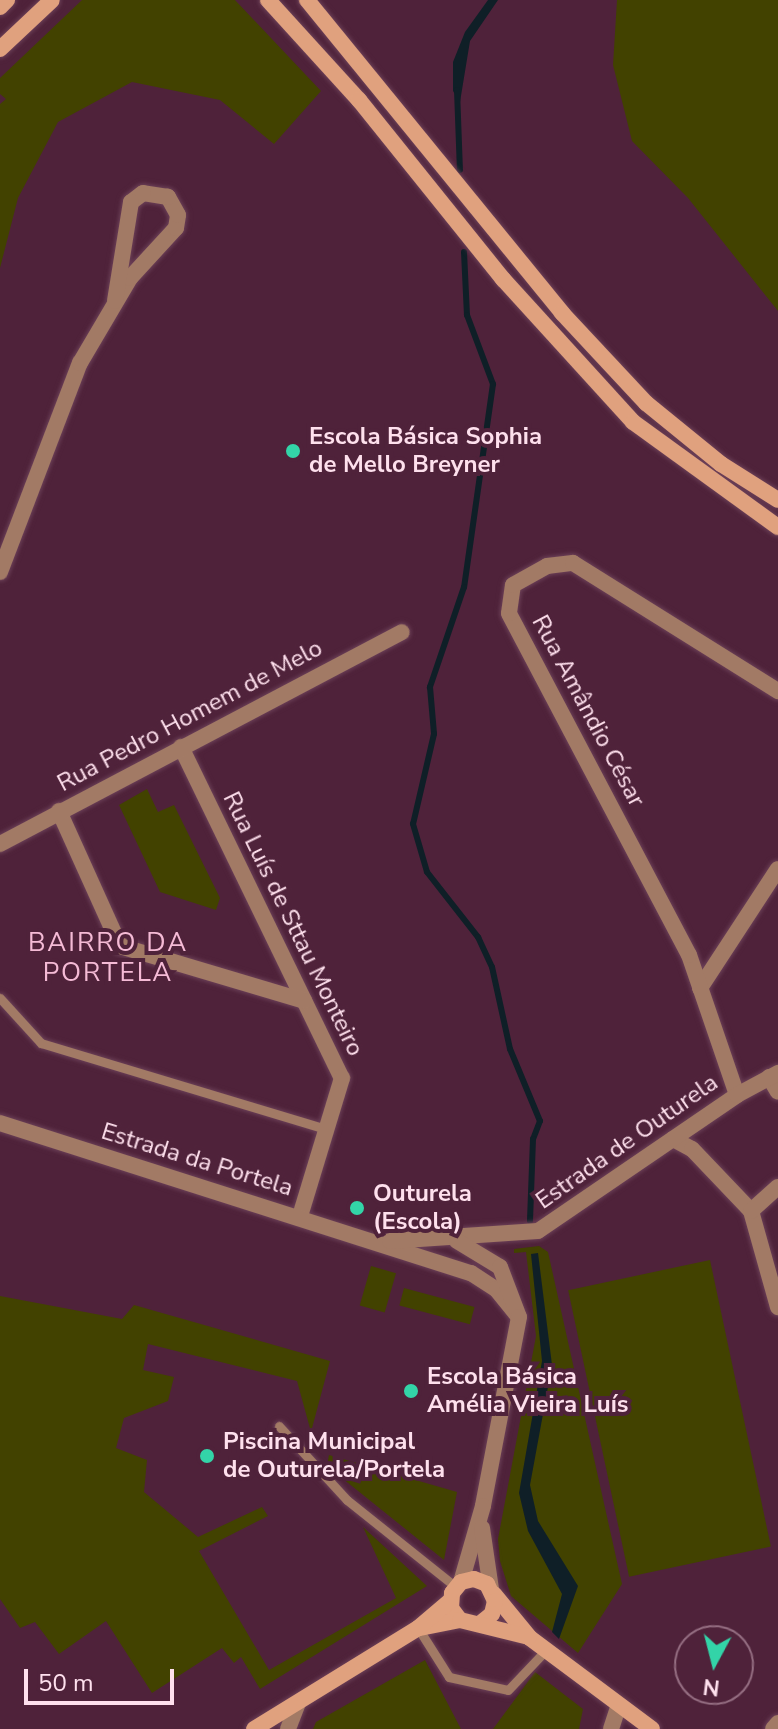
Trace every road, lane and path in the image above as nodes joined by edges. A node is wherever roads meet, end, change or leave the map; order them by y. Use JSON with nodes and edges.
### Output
{"nodes":[{"id":1,"x":7,"y":0,"type":"edge"},
{"id":2,"x":52,"y":0,"type":"edge"},
{"id":3,"x":268,"y":0,"type":"edge"},
{"id":4,"x":307,"y":0,"type":"edge"},
{"id":5,"x":0,"y":7,"type":"edge"},
{"id":6,"x":0,"y":49,"type":"edge"},
{"id":7,"x":115,"y":301,"type":"junction"},
{"id":8,"x":778,"y":500,"type":"edge"},
{"id":9,"x":778,"y":527,"type":"edge"},
{"id":10,"x":0,"y":572,"type":"edge"},
{"id":11,"x":402,"y":632,"type":"dead end"},
{"id":12,"x":778,"y":691,"type":"edge"},
{"id":13,"x":181,"y":747,"type":"junction"},
{"id":14,"x":59,"y":811,"type":"junction"},
{"id":15,"x":0,"y":844,"type":"edge"},
{"id":16,"x":778,"y":869,"type":"edge"},
{"id":17,"x":700,"y":988,"type":"junction"},
{"id":18,"x":0,"y":998,"type":"edge"},
{"id":19,"x":304,"y":1001,"type":"junction"},
{"id":20,"x":775,"y":1081,"type":"edge"},
{"id":21,"x":737,"y":1095,"type":"junction"},
{"id":22,"x":0,"y":1123,"type":"edge"},
{"id":23,"x":325,"y":1129,"type":"junction"},
{"id":24,"x":673,"y":1139,"type":"junction"},
{"id":25,"x":778,"y":1187,"type":"edge"},
{"id":26,"x":751,"y":1211,"type":"junction"},
{"id":27,"x":300,"y":1216,"type":"junction"},
{"id":28,"x":514,"y":1235,"type":"junction"},
{"id":29,"x":452,"y":1239,"type":"junction"},
{"id":30,"x":381,"y":1242,"type":"junction"},
{"id":31,"x":494,"y":1262,"type":"junction"},
{"id":32,"x":492,"y":1285,"type":"junction"},
{"id":33,"x":778,"y":1307,"type":"edge"},
{"id":34,"x":519,"y":1317,"type":"junction"},
{"id":35,"x":279,"y":1426,"type":"dead end"},
{"id":36,"x":483,"y":1506,"type":"junction"},
{"id":37,"x":456,"y":1590,"type":"junction"},
{"id":38,"x":493,"y":1592,"type":"junction"},
{"id":39,"x":460,"y":1620,"type":"junction"},
{"id":40,"x":481,"y":1623,"type":"junction"},
{"id":41,"x":418,"y":1628,"type":"junction"},
{"id":42,"x":530,"y":1638,"type":"junction"},
{"id":43,"x":546,"y":1650,"type":"junction"},
{"id":44,"x":298,"y":1703,"type":"junction"},
{"id":45,"x":619,"y":1705,"type":"junction"},
{"id":46,"x":778,"y":1723,"type":"edge"},
{"id":47,"x":254,"y":1729,"type":"edge"},
{"id":48,"x":288,"y":1729,"type":"edge"},
{"id":49,"x":611,"y":1729,"type":"edge"},
{"id":50,"x":652,"y":1729,"type":"edge"},
{"id":51,"x":773,"y":1729,"type":"edge"}],
"edges":[{"from":1,"to":5,"type":"street"},
{"from":2,"to":6,"type":"street"},
{"from":3,"to":9,"type":"street"},
{"from":4,"to":8,"type":"street"},
{"from":7,"to":7,"type":"street"},
{"from":7,"to":10,"type":"street"},
{"from":11,"to":13,"type":"street","name":"Rua Pedro Homem de Melo"},
{"from":12,"to":17,"type":"street","name":"Rua Amândio César"},
{"from":13,"to":14,"type":"street","name":"Rua Pedro Homem de Melo"},
{"from":13,"to":19,"type":"street","name":"Rua Luís de Sttau Monteiro"},
{"from":14,"to":15,"type":"street","name":"Rua Pedro Homem de Melo"},
{"from":14,"to":19,"type":"street"},
{"from":16,"to":17,"type":"street"},
{"from":17,"to":21,"type":"street","name":"Rua Amândio César"},
{"from":18,"to":23,"type":"lane"},
{"from":19,"to":23,"type":"street","name":"Rua Luís de Sttau Monteiro"},
{"from":20,"to":21,"type":"street","name":"Estrada de Outurela"},
{"from":21,"to":24,"type":"street","name":"Estrada de Outurela"},
{"from":22,"to":27,"type":"street","name":"Estrada da Portela"},
{"from":23,"to":27,"type":"street","name":"Rua Luís de Sttau Monteiro"},
{"from":24,"to":26,"type":"street"},
{"from":24,"to":28,"type":"street","name":"Estrada de Outurela"},
{"from":25,"to":26,"type":"street"},
{"from":26,"to":33,"type":"street"},
{"from":27,"to":30,"type":"street","name":"Estrada da Portela"},
{"from":28,"to":29,"type":"street","name":"Estrada de Outurela"},
{"from":28,"to":31,"type":"street"},
{"from":29,"to":30,"type":"street","name":"Estrada de Outurela"},
{"from":29,"to":31,"type":"street"},
{"from":30,"to":32,"type":"street","name":"Estrada da Portela"},
{"from":31,"to":32,"type":"street"},
{"from":31,"to":34,"type":"street"},
{"from":32,"to":34,"type":"street"},
{"from":34,"to":36,"type":"street"},
{"from":35,"to":37,"type":"lane"},
{"from":36,"to":37,"type":"street"},
{"from":36,"to":38,"type":"street"},
{"from":37,"to":38,"type":"street"},
{"from":37,"to":39,"type":"street"},
{"from":37,"to":41,"type":"street"},
{"from":38,"to":40,"type":"street"},
{"from":38,"to":42,"type":"street"},
{"from":39,"to":40,"type":"street"},
{"from":39,"to":41,"type":"street"},
{"from":40,"to":42,"type":"street"},
{"from":41,"to":43,"type":"lane"},
{"from":41,"to":44,"type":"street"},
{"from":42,"to":43,"type":"street"},
{"from":43,"to":45,"type":"street"},
{"from":44,"to":47,"type":"street"},
{"from":44,"to":48,"type":"street"},
{"from":45,"to":49,"type":"street"},
{"from":45,"to":50,"type":"street"},
{"from":46,"to":51,"type":"street"}]}
